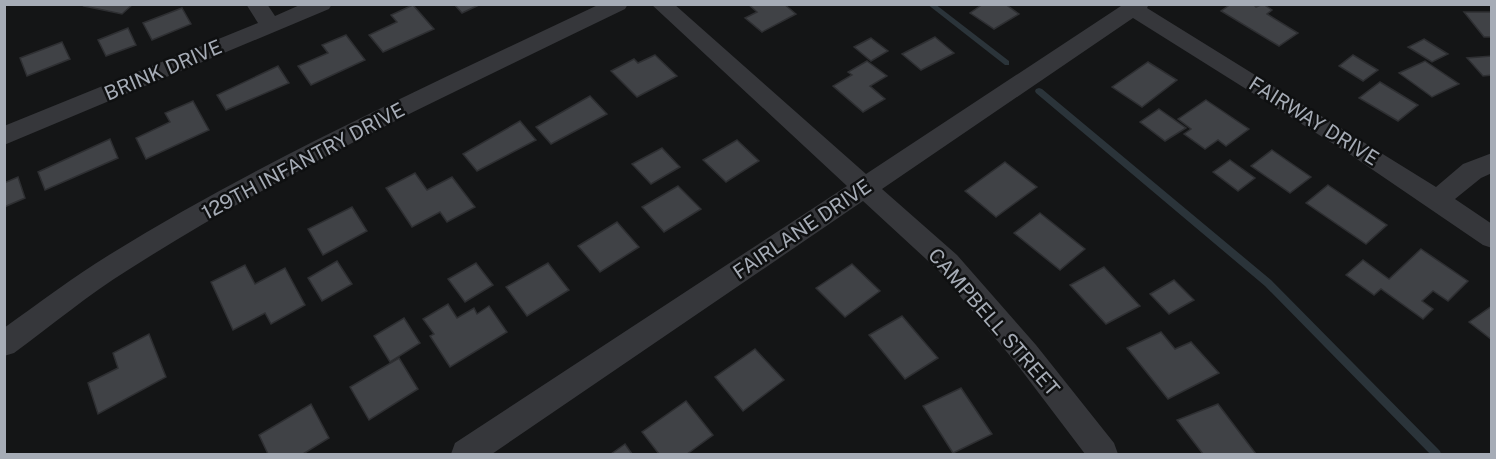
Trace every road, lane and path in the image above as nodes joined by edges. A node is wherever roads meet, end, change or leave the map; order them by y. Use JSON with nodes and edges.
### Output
{"nodes":[{"id":1,"x":256,"y":4,"type":"edge"},
{"id":2,"x":322,"y":4,"type":"edge"},
{"id":3,"x":618,"y":4,"type":"edge"},
{"id":4,"x":661,"y":4,"type":"edge"},
{"id":5,"x":1136,"y":7,"type":"edge"},
{"id":6,"x":271,"y":26,"type":"junction"},
{"id":7,"x":4,"y":136,"type":"edge"},
{"id":8,"x":1491,"y":162,"type":"edge"},
{"id":9,"x":863,"y":188,"type":"junction"},
{"id":10,"x":1437,"y":200,"type":"junction"},
{"id":11,"x":1491,"y":238,"type":"edge"},
{"id":12,"x":4,"y":344,"type":"edge"},
{"id":13,"x":466,"y":454,"type":"edge"},
{"id":14,"x":1103,"y":454,"type":"edge"}],
"edges":[{"from":1,"to":6,"type":"street"},
{"from":2,"to":6,"type":"street","name":"BRINK DRIVE"},
{"from":3,"to":12,"type":"street","name":"129TH INFANTRY DRIVE"},
{"from":4,"to":9,"type":"street","name":"CAMPBELL STREET"},
{"from":5,"to":9,"type":"street","name":"FAIRLANE DRIVE"},
{"from":5,"to":10,"type":"street","name":"FAIRWAY DRIVE"},
{"from":6,"to":7,"type":"street","name":"BRINK DRIVE"},
{"from":8,"to":10,"type":"street"},
{"from":9,"to":13,"type":"street","name":"FAIRLANE DRIVE"},
{"from":9,"to":14,"type":"street","name":"CAMPBELL STREET"},
{"from":10,"to":11,"type":"street","name":"FAIRWAY DRIVE"}]}
